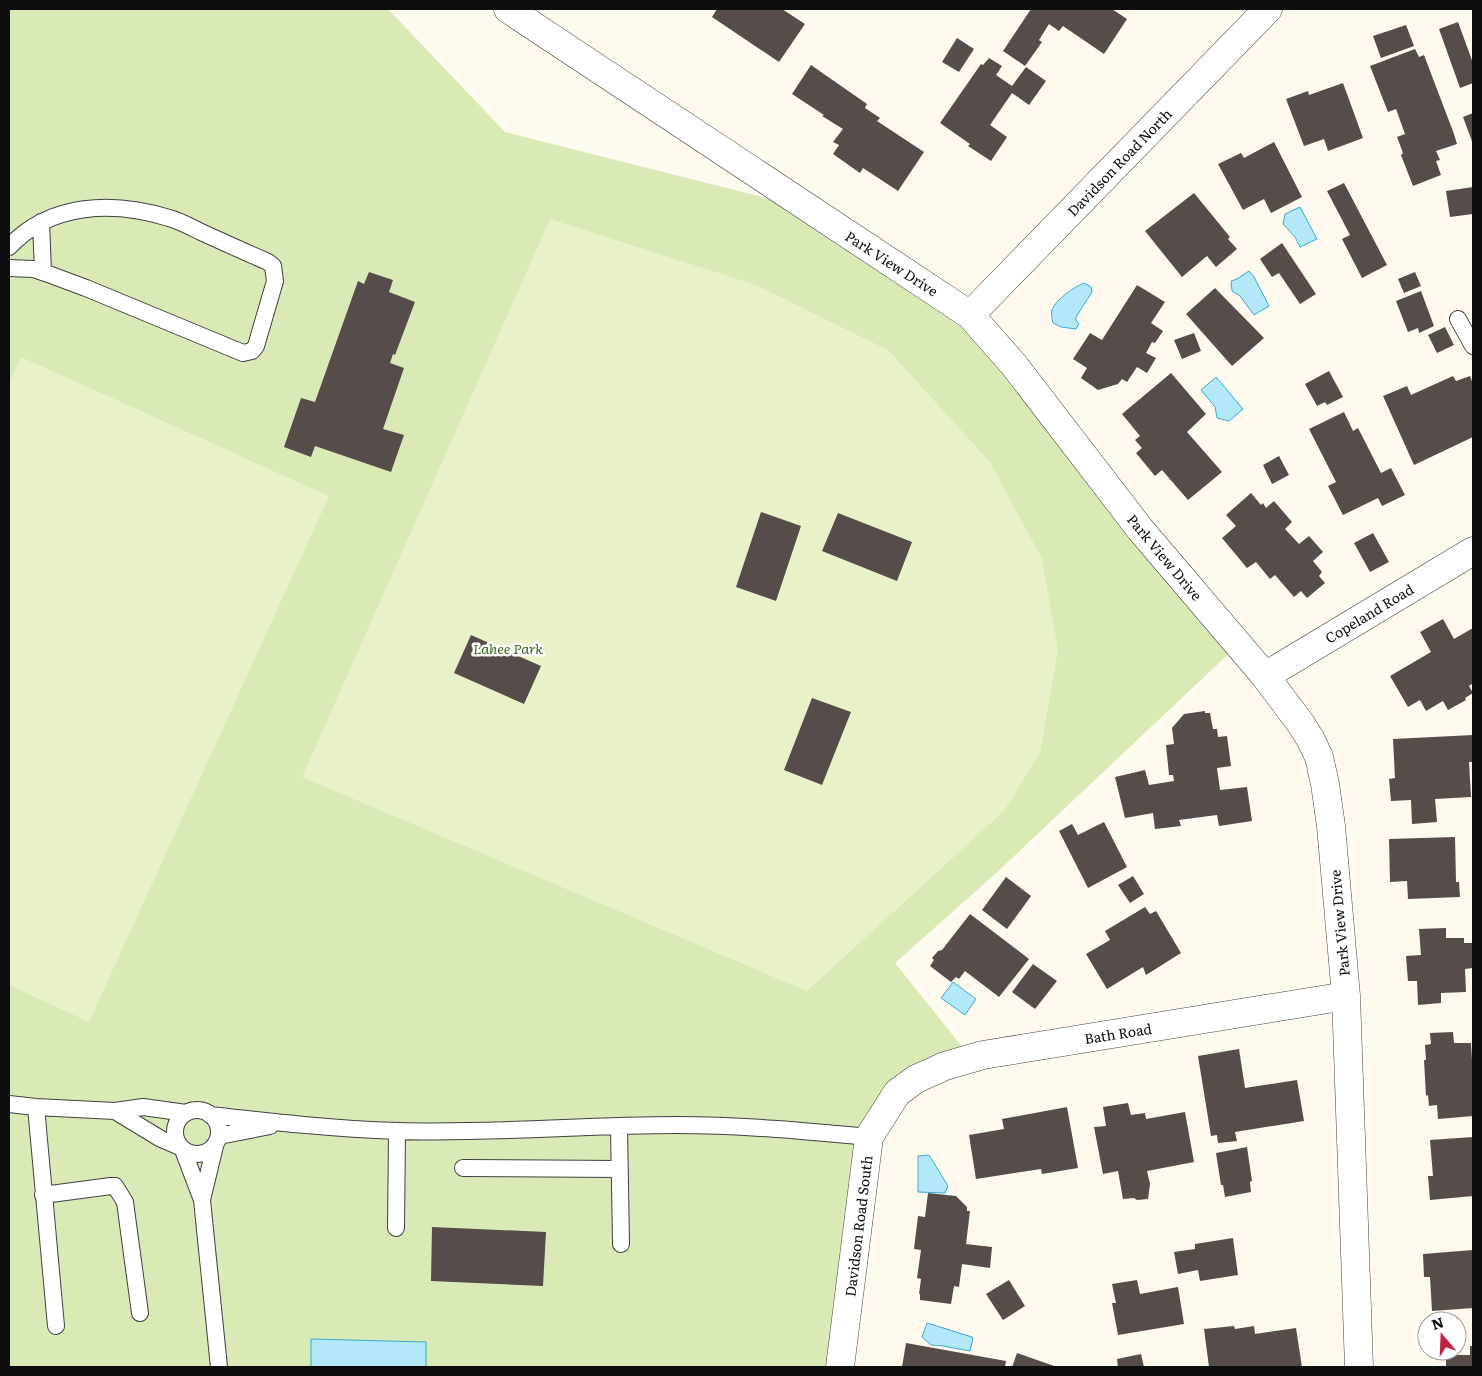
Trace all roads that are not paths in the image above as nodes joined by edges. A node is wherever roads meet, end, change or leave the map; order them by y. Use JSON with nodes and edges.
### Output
{"nodes":[{"id":1,"x":508,"y":9,"type":"edge"},
{"id":2,"x":1268,"y":9,"type":"edge"},
{"id":3,"x":41,"y":222,"type":"junction"},
{"id":4,"x":9,"y":248,"type":"edge"},
{"id":5,"x":9,"y":268,"type":"edge"},
{"id":6,"x":43,"y":272,"type":"junction"},
{"id":7,"x":970,"y":315,"type":"junction"},
{"id":8,"x":1458,"y":319,"type":"dead end"},
{"id":9,"x":1473,"y":346,"type":"edge"},
{"id":10,"x":1473,"y":551,"type":"edge"},
{"id":11,"x":1264,"y":676,"type":"junction"},
{"id":12,"x":1346,"y":996,"type":"junction"},
{"id":13,"x":897,"y":1093,"type":"joint"},
{"id":14,"x":9,"y":1104,"type":"edge"},
{"id":15,"x":36,"y":1107,"type":"junction"},
{"id":16,"x":115,"y":1111,"type":"junction"},
{"id":17,"x":186,"y":1113,"type":"junction"},
{"id":18,"x":210,"y":1114,"type":"junction"},
{"id":19,"x":284,"y":1123,"type":"junction"},
{"id":20,"x":619,"y":1127,"type":"junction"},
{"id":21,"x":397,"y":1131,"type":"junction"},
{"id":22,"x":869,"y":1137,"type":"junction"},
{"id":23,"x":217,"y":1141,"type":"junction"},
{"id":24,"x":182,"y":1148,"type":"junction"},
{"id":25,"x":463,"y":1168,"type":"dead end"},
{"id":26,"x":620,"y":1169,"type":"junction"},
{"id":27,"x":43,"y":1195,"type":"junction"},
{"id":28,"x":202,"y":1200,"type":"junction"},
{"id":29,"x":396,"y":1228,"type":"dead end"},
{"id":30,"x":621,"y":1244,"type":"dead end"},
{"id":31,"x":140,"y":1312,"type":"dead end"},
{"id":32,"x":56,"y":1326,"type":"dead end"},
{"id":33,"x":219,"y":1367,"type":"edge"},
{"id":34,"x":840,"y":1367,"type":"edge"},
{"id":35,"x":1359,"y":1367,"type":"edge"}],
"edges":[{"from":1,"to":7,"type":"street","name":"Park View Drive"},
{"from":2,"to":7,"type":"street","name":"Davidson Road North"},
{"from":3,"to":4,"type":"lane"},
{"from":3,"to":6,"type":"lane"},
{"from":3,"to":6,"type":"lane"},
{"from":5,"to":6,"type":"lane"},
{"from":7,"to":11,"type":"street","name":"Park View Drive"},
{"from":8,"to":9,"type":"lane"},
{"from":10,"to":11,"type":"street","name":"Copeland Road"},
{"from":11,"to":12,"type":"street","name":"Park View Drive"},
{"from":12,"to":13,"type":"street","name":"Bath Road"},
{"from":12,"to":35,"type":"street","name":"Park View Drive"},
{"from":13,"to":22,"type":"street","name":"Davidson Road South"},
{"from":14,"to":15,"type":"lane"},
{"from":15,"to":16,"type":"lane"},
{"from":15,"to":27,"type":"lane"},
{"from":16,"to":17,"type":"lane"},
{"from":16,"to":24,"type":"lane"},
{"from":17,"to":18,"type":"lane"},
{"from":17,"to":24,"type":"lane"},
{"from":18,"to":19,"type":"lane"},
{"from":18,"to":23,"type":"lane"},
{"from":19,"to":21,"type":"lane"},
{"from":19,"to":23,"type":"lane"},
{"from":20,"to":21,"type":"lane"},
{"from":20,"to":22,"type":"lane"},
{"from":20,"to":26,"type":"lane"},
{"from":21,"to":29,"type":"lane"},
{"from":22,"to":34,"type":"street","name":"Davidson Road South"},
{"from":23,"to":24,"type":"lane"},
{"from":23,"to":28,"type":"lane"},
{"from":24,"to":28,"type":"lane"},
{"from":25,"to":26,"type":"lane"},
{"from":26,"to":30,"type":"lane"},
{"from":27,"to":31,"type":"lane"},
{"from":27,"to":32,"type":"lane"},
{"from":28,"to":33,"type":"lane"}]}
